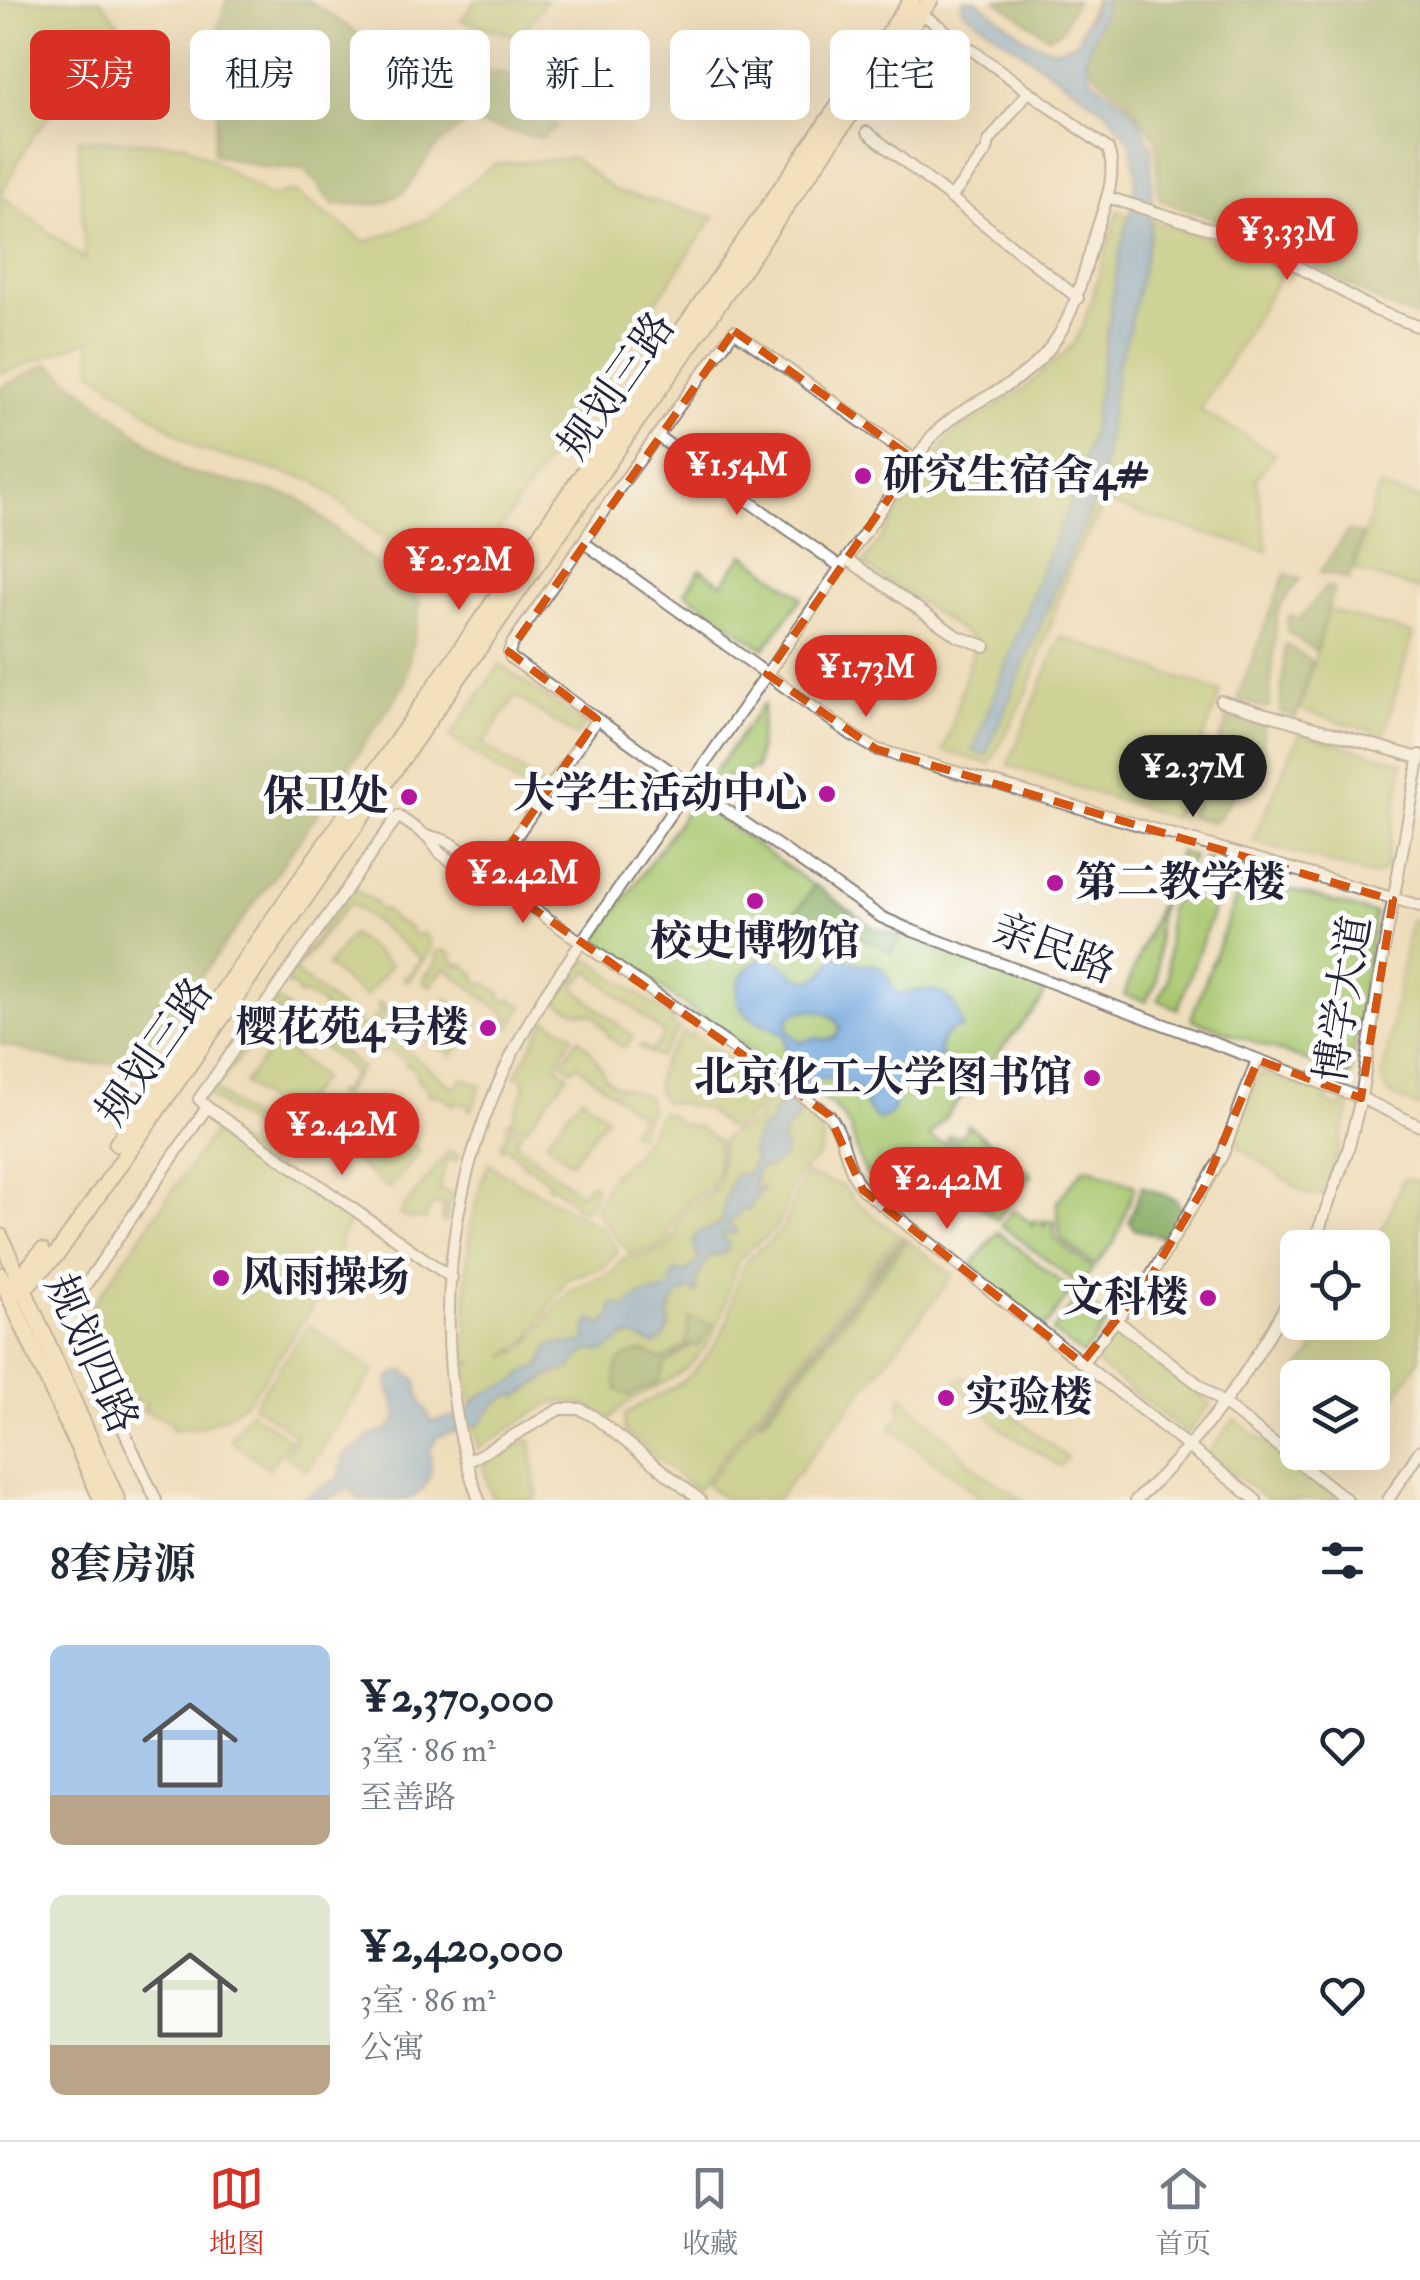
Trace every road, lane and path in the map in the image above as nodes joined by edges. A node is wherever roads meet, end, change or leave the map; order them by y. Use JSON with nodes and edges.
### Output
{"nodes":[{"id":1,"x":921,"y":4,"type":"edge"},
{"id":2,"x":1029,"y":91,"type":"junction"},
{"id":3,"x":868,"y":132,"type":"dead end"},
{"id":4,"x":1108,"y":197,"type":"junction"},
{"id":5,"x":951,"y":198,"type":"junction"},
{"id":6,"x":1078,"y":298,"type":"junction"},
{"id":7,"x":1420,"y":326,"type":"edge"},
{"id":8,"x":657,"y":436,"type":"junction"},
{"id":9,"x":916,"y":460,"type":"junction"},
{"id":10,"x":556,"y":524,"type":"junction"},
{"id":11,"x":584,"y":542,"type":"junction"},
{"id":12,"x":844,"y":563,"type":"junction"},
{"id":13,"x":985,"y":646,"type":"dead end"},
{"id":14,"x":767,"y":674,"type":"junction"},
{"id":15,"x":1221,"y":701,"type":"dead end"},
{"id":16,"x":597,"y":719,"type":"junction"},
{"id":17,"x":1420,"y":756,"type":"edge"},
{"id":18,"x":690,"y":785,"type":"junction"},
{"id":19,"x":488,"y":877,"type":"junction"},
{"id":20,"x":1393,"y":900,"type":"junction"},
{"id":21,"x":1420,"y":906,"type":"edge"},
{"id":22,"x":580,"y":942,"type":"junction"},
{"id":23,"x":1258,"y":1060,"type":"junction"},
{"id":24,"x":1361,"y":1098,"type":"junction"},
{"id":25,"x":206,"y":1108,"type":"junction"},
{"id":26,"x":1420,"y":1126,"type":"edge"},
{"id":27,"x":117,"y":1144,"type":"dead end"},
{"id":28,"x":1319,"y":1230,"type":"edge"},
{"id":29,"x":0,"y":1236,"type":"edge"},
{"id":30,"x":42,"y":1252,"type":"dead end"},
{"id":31,"x":452,"y":1278,"type":"junction"},
{"id":32,"x":12,"y":1284,"type":"edge"},
{"id":33,"x":1280,"y":1314,"type":"edge"},
{"id":34,"x":1116,"y":1320,"type":"junction"},
{"id":35,"x":1082,"y":1363,"type":"junction"},
{"id":36,"x":1223,"y":1404,"type":"junction"},
{"id":37,"x":1189,"y":1447,"type":"junction"},
{"id":38,"x":1420,"y":1450,"type":"edge"},
{"id":39,"x":467,"y":1462,"type":"junction"},
{"id":40,"x":102,"y":1500,"type":"edge"},
{"id":41,"x":117,"y":1500,"type":"edge"},
{"id":42,"x":156,"y":1500,"type":"edge"},
{"id":43,"x":479,"y":1500,"type":"edge"},
{"id":44,"x":700,"y":1500,"type":"edge"},
{"id":45,"x":1136,"y":1500,"type":"edge"},
{"id":46,"x":1256,"y":1500,"type":"edge"},
{"id":47,"x":1347,"y":1500,"type":"edge"},
{"id":48,"x":1388,"y":1500,"type":"edge"}],
"edges":[{"from":1,"to":2,"type":"street"},
{"from":1,"to":10,"type":"main road","name":"规划三路"},
{"from":2,"to":4,"type":"street"},
{"from":2,"to":5,"type":"street"},
{"from":3,"to":5,"type":"street"},
{"from":4,"to":6,"type":"street"},
{"from":4,"to":7,"type":"street"},
{"from":5,"to":6,"type":"street"},
{"from":6,"to":9,"type":"street"},
{"from":8,"to":9,"type":"street"},
{"from":8,"to":11,"type":"street"},
{"from":8,"to":12,"type":"street"},
{"from":9,"to":12,"type":"street"},
{"from":10,"to":27,"type":"main road","name":"规划三路"},
{"from":10,"to":32,"type":"main road","name":"规划三路"},
{"from":11,"to":14,"type":"street"},
{"from":11,"to":16,"type":"street","name":"亲民路"},
{"from":12,"to":13,"type":"street"},
{"from":12,"to":14,"type":"street"},
{"from":14,"to":18,"type":"street"},
{"from":14,"to":20,"type":"street"},
{"from":15,"to":17,"type":"street"},
{"from":16,"to":18,"type":"street","name":"亲民路"},
{"from":16,"to":19,"type":"street"},
{"from":17,"to":20,"type":"street","name":"博学大道"},
{"from":18,"to":22,"type":"street"},
{"from":18,"to":23,"type":"street","name":"亲民路"},
{"from":19,"to":22,"type":"street"},
{"from":19,"to":25,"type":"street"},
{"from":20,"to":21,"type":"street"},
{"from":20,"to":24,"type":"street","name":"博学大道"},
{"from":22,"to":31,"type":"street"},
{"from":22,"to":35,"type":"street"},
{"from":23,"to":24,"type":"street","name":"亲民路"},
{"from":23,"to":34,"type":"street"},
{"from":24,"to":26,"type":"street","name":"亲民路"},
{"from":24,"to":28,"type":"street","name":"博学大道"},
{"from":25,"to":31,"type":"street"},
{"from":25,"to":42,"type":"street"},
{"from":29,"to":32,"type":"main road","name":"规划四路"},
{"from":30,"to":32,"type":"main road"},
{"from":31,"to":39,"type":"street"},
{"from":32,"to":40,"type":"main road","name":"规划四路"},
{"from":32,"to":41,"type":"main road","name":"规划四路"},
{"from":33,"to":36,"type":"street"},
{"from":34,"to":35,"type":"street"},
{"from":34,"to":36,"type":"street"},
{"from":35,"to":37,"type":"street"},
{"from":36,"to":37,"type":"street"},
{"from":36,"to":47,"type":"street"},
{"from":37,"to":45,"type":"street"},
{"from":37,"to":46,"type":"street"},
{"from":38,"to":48,"type":"street"},
{"from":39,"to":43,"type":"street"},
{"from":39,"to":44,"type":"street"}]}
